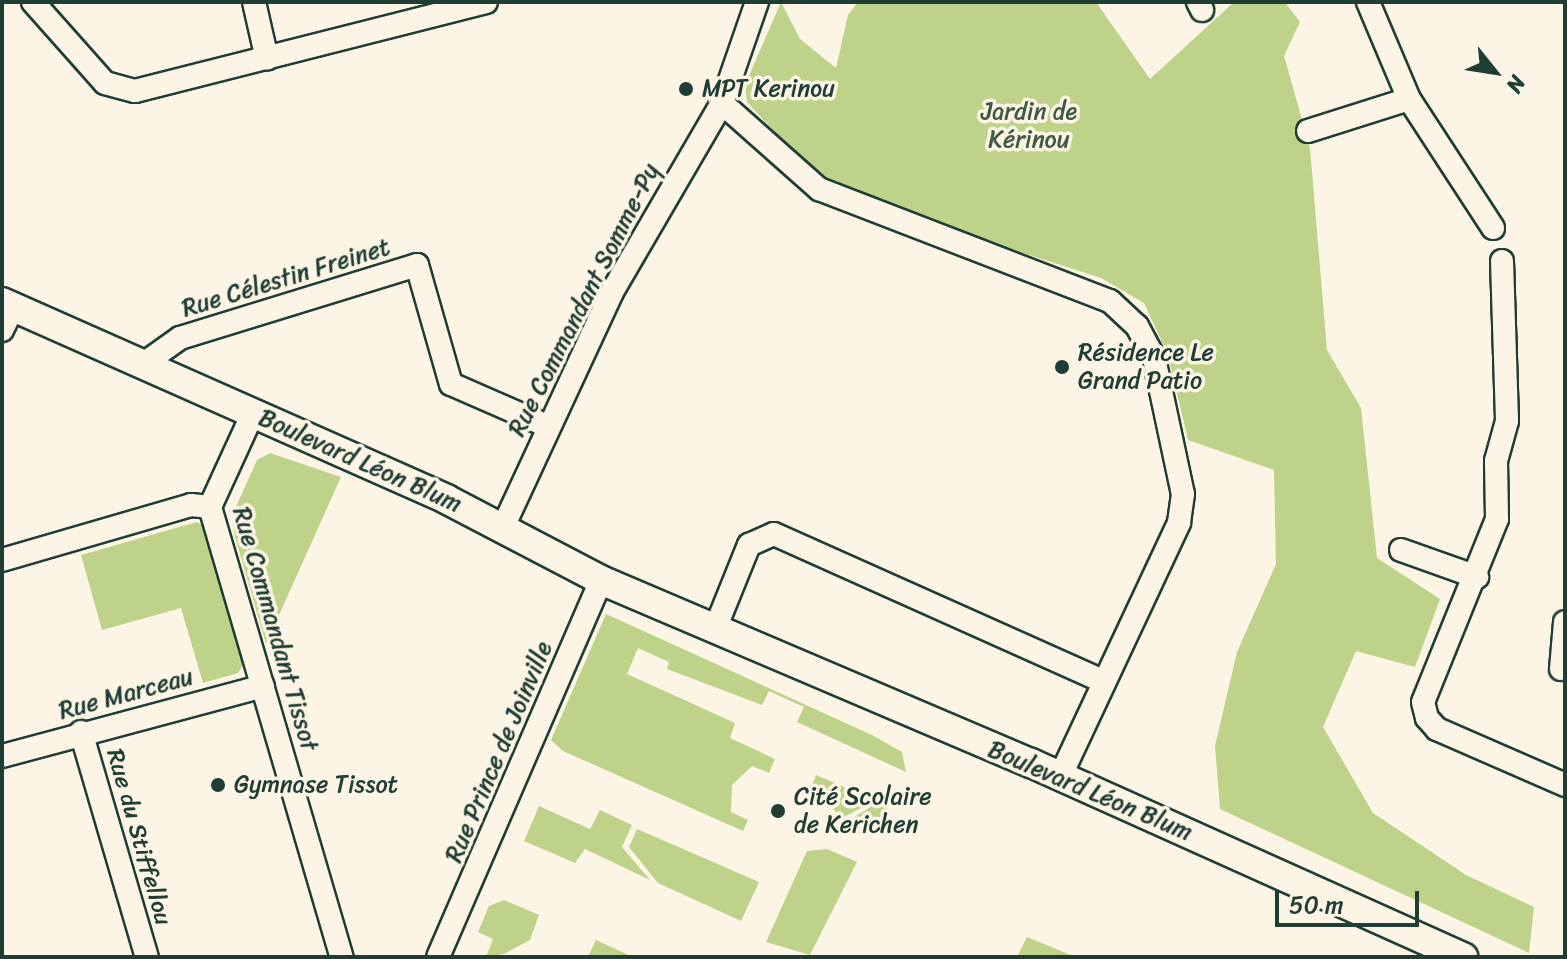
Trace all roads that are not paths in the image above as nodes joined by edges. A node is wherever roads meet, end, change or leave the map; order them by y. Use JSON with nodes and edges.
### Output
{"nodes":[{"id":1,"x":33,"y":2,"type":"edge"},
{"id":2,"x":254,"y":2,"type":"edge"},
{"id":3,"x":486,"y":2,"type":"edge"},
{"id":4,"x":757,"y":2,"type":"edge"},
{"id":5,"x":1368,"y":2,"type":"edge"},
{"id":6,"x":267,"y":59,"type":"junction"},
{"id":7,"x":1409,"y":99,"type":"junction"},
{"id":8,"x":722,"y":103,"type":"junction"},
{"id":9,"x":1308,"y":131,"type":"dead end"},
{"id":10,"x":1493,"y":228,"type":"dead end"},
{"id":11,"x":1502,"y":261,"type":"dead end"},
{"id":12,"x":6,"y":313,"type":"edge"},
{"id":13,"x":142,"y":365,"type":"junction"},
{"id":14,"x":253,"y":413,"type":"junction"},
{"id":15,"x":547,"y":426,"type":"junction"},
{"id":16,"x":210,"y":507,"type":"junction"},
{"id":17,"x":503,"y":527,"type":"junction"},
{"id":18,"x":1401,"y":550,"type":"dead end"},
{"id":19,"x":2,"y":560,"type":"edge"},
{"id":20,"x":1477,"y":577,"type":"junction"},
{"id":21,"x":601,"y":580,"type":"junction"},
{"id":22,"x":1565,"y":622,"type":"edge"},
{"id":23,"x":715,"y":629,"type":"junction"},
{"id":24,"x":1561,"y":669,"type":"dead end"},
{"id":25,"x":1102,"y":681,"type":"junction"},
{"id":26,"x":263,"y":686,"type":"junction"},
{"id":27,"x":81,"y":732,"type":"junction"},
{"id":28,"x":2,"y":756,"type":"edge"},
{"id":29,"x":1060,"y":777,"type":"junction"},
{"id":30,"x":1565,"y":785,"type":"edge"},
{"id":31,"x":438,"y":953,"type":"edge"},
{"id":32,"x":147,"y":957,"type":"edge"},
{"id":33,"x":342,"y":957,"type":"edge"},
{"id":34,"x":1463,"y":957,"type":"edge"}],
"edges":[{"from":1,"to":6,"type":"street"},
{"from":2,"to":6,"type":"street"},
{"from":3,"to":6,"type":"street"},
{"from":4,"to":8,"type":"street","name":"Rue Commandant Somme-Py"},
{"from":5,"to":7,"type":"street"},
{"from":7,"to":9,"type":"street"},
{"from":7,"to":10,"type":"street"},
{"from":8,"to":15,"type":"street","name":"Rue Commandant Somme-Py"},
{"from":8,"to":25,"type":"street"},
{"from":11,"to":20,"type":"street"},
{"from":12,"to":13,"type":"main road","name":"Boulevard Léon Blum"},
{"from":13,"to":14,"type":"main road","name":"Boulevard Léon Blum"},
{"from":13,"to":15,"type":"street","name":"Rue Célestin Freinet"},
{"from":14,"to":16,"type":"street","name":"Rue Commandant Tissot"},
{"from":14,"to":17,"type":"main road","name":"Boulevard Léon Blum"},
{"from":15,"to":17,"type":"street","name":"Rue Commandant Somme-Py"},
{"from":16,"to":19,"type":"street"},
{"from":16,"to":26,"type":"street","name":"Rue Commandant Tissot"},
{"from":17,"to":21,"type":"main road","name":"Boulevard Léon Blum"},
{"from":18,"to":20,"type":"street"},
{"from":20,"to":30,"type":"street"},
{"from":21,"to":23,"type":"main road","name":"Boulevard Léon Blum"},
{"from":21,"to":31,"type":"street","name":"Rue Prince de Joinville"},
{"from":22,"to":24,"type":"street"},
{"from":23,"to":25,"type":"street"},
{"from":23,"to":29,"type":"main road","name":"Boulevard Léon Blum"},
{"from":25,"to":29,"type":"street"},
{"from":26,"to":27,"type":"street","name":"Rue Marceau"},
{"from":26,"to":33,"type":"street","name":"Rue Commandant Tissot"},
{"from":27,"to":28,"type":"street","name":"Rue Marceau"},
{"from":27,"to":32,"type":"street","name":"Rue du Stiffellou"},
{"from":29,"to":34,"type":"main road","name":"Boulevard Léon Blum"}]}
